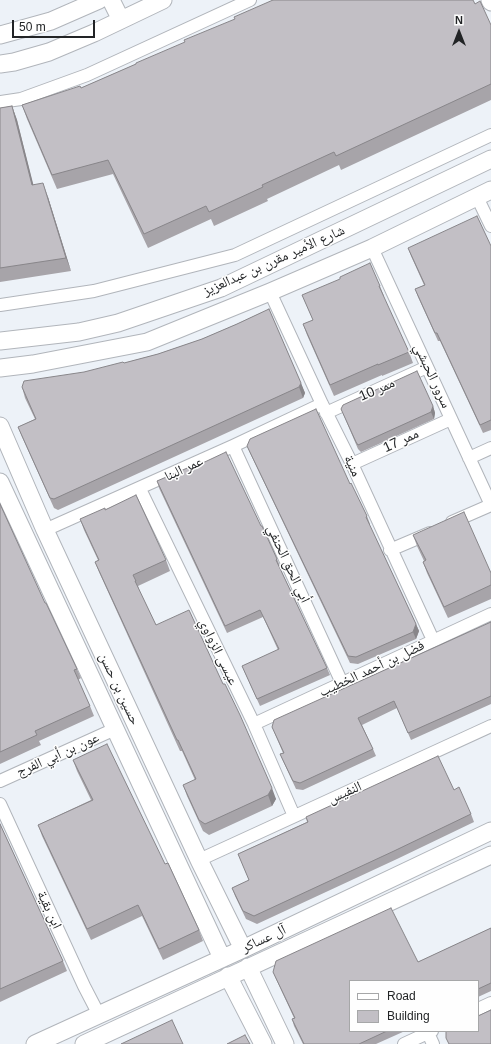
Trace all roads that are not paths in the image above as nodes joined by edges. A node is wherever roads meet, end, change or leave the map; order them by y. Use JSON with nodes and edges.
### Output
{"nodes":[{"id":1,"x":99,"y":0,"type":"edge"},
{"id":2,"x":111,"y":0,"type":"edge"},
{"id":3,"x":163,"y":0,"type":"edge"},
{"id":4,"x":250,"y":0,"type":"edge"},
{"id":5,"x":121,"y":20,"type":"junction"},
{"id":6,"x":0,"y":35,"type":"edge"},
{"id":7,"x":0,"y":64,"type":"edge"},
{"id":8,"x":0,"y":102,"type":"edge"},
{"id":9,"x":491,"y":135,"type":"edge"},
{"id":10,"x":491,"y":159,"type":"edge"},
{"id":11,"x":484,"y":193,"type":"edge"},
{"id":12,"x":491,"y":226,"type":"edge"},
{"id":13,"x":372,"y":248,"type":"junction"},
{"id":14,"x":270,"y":292,"type":"junction"},
{"id":15,"x":0,"y":305,"type":"edge"},
{"id":16,"x":73,"y":332,"type":"junction"},
{"id":17,"x":0,"y":341,"type":"edge"},
{"id":18,"x":78,"y":355,"type":"junction"},
{"id":19,"x":427,"y":367,"type":"junction"},
{"id":20,"x":0,"y":368,"type":"edge"},
{"id":21,"x":324,"y":408,"type":"junction"},
{"id":22,"x":451,"y":419,"type":"junction"},
{"id":23,"x":0,"y":426,"type":"edge"},
{"id":24,"x":233,"y":446,"type":"junction"},
{"id":25,"x":491,"y":448,"type":"edge"},
{"id":26,"x":469,"y":458,"type":"junction"},
{"id":27,"x":352,"y":464,"type":"junction"},
{"id":28,"x":1,"y":486,"type":"edge"},
{"id":29,"x":140,"y":489,"type":"junction"},
{"id":30,"x":491,"y":505,"type":"edge"},
{"id":31,"x":45,"y":530,"type":"junction"},
{"id":32,"x":390,"y":550,"type":"junction"},
{"id":33,"x":491,"y":614,"type":"edge"},
{"id":34,"x":433,"y":640,"type":"junction"},
{"id":35,"x":342,"y":682,"type":"junction"},
{"id":36,"x":254,"y":724,"type":"junction"},
{"id":37,"x":491,"y":726,"type":"edge"},
{"id":38,"x":116,"y":729,"type":"junction"},
{"id":39,"x":0,"y":781,"type":"edge"},
{"id":40,"x":0,"y":804,"type":"edge"},
{"id":41,"x":294,"y":816,"type":"junction"},
{"id":42,"x":491,"y":831,"type":"edge"},
{"id":43,"x":490,"y":857,"type":"edge"},
{"id":44,"x":199,"y":860,"type":"junction"},
{"id":45,"x":243,"y":949,"type":"junction"},
{"id":46,"x":222,"y":958,"type":"junction"},
{"id":47,"x":248,"y":967,"type":"junction"},
{"id":48,"x":228,"y":976,"type":"junction"},
{"id":49,"x":264,"y":1001,"type":"junction"},
{"id":50,"x":491,"y":1003,"type":"edge"},
{"id":51,"x":479,"y":1009,"type":"edge"},
{"id":52,"x":246,"y":1010,"type":"junction"},
{"id":53,"x":99,"y":1015,"type":"junction"},
{"id":54,"x":431,"y":1036,"type":"edge"},
{"id":55,"x":88,"y":1043,"type":"edge"},
{"id":56,"x":35,"y":1044,"type":"edge"},
{"id":57,"x":263,"y":1044,"type":"edge"},
{"id":58,"x":285,"y":1044,"type":"edge"},
{"id":59,"x":404,"y":1044,"type":"edge"}],
"edges":[{"from":1,"to":6,"type":"street"},
{"from":2,"to":5,"type":"street"},
{"from":3,"to":5,"type":"street"},
{"from":4,"to":8,"type":"street"},
{"from":5,"to":7,"type":"street"},
{"from":9,"to":15,"type":"street"},
{"from":10,"to":16,"type":"street","name":"شارع الأمير مقرن بن عبدالعزيز"},
{"from":11,"to":12,"type":"street"},
{"from":11,"to":13,"type":"street","name":"شارع الأمير مقرن بن عبدالعزيز"},
{"from":13,"to":14,"type":"street","name":"شارع الأمير مقرن بن عبدالعزيز"},
{"from":13,"to":19,"type":"street","name":"سرور الحبشي"},
{"from":14,"to":18,"type":"street","name":"شارع الأمير مقرن بن عبدالعزيز"},
{"from":14,"to":21,"type":"street","name":"منية"},
{"from":16,"to":17,"type":"street","name":"شارع الأمير مقرن بن عبدالعزيز"},
{"from":16,"to":18,"type":"street"},
{"from":18,"to":20,"type":"street","name":"شارع الأمير مقرن بن عبدالعزيز"},
{"from":19,"to":21,"type":"street","name":"ممر 10"},
{"from":19,"to":22,"type":"street","name":"سرور الحبشي"},
{"from":21,"to":24,"type":"street","name":"عمر البنا"},
{"from":21,"to":27,"type":"street","name":"منية"},
{"from":22,"to":26,"type":"street","name":"سرور الحبشي"},
{"from":22,"to":27,"type":"street","name":"ممر 17"},
{"from":23,"to":31,"type":"street","name":"حسين بن حسن"},
{"from":24,"to":29,"type":"street","name":"عمر البنا"},
{"from":24,"to":35,"type":"street","name":"أبي الحق الحنفي"},
{"from":25,"to":26,"type":"street"},
{"from":26,"to":30,"type":"street","name":"سرور الحبشي"},
{"from":27,"to":32,"type":"street","name":"منية"},
{"from":28,"to":38,"type":"street","name":"حسين بن حسن"},
{"from":29,"to":31,"type":"street","name":"عمر البنا"},
{"from":29,"to":36,"type":"street","name":"عيسى الزواوي"},
{"from":30,"to":32,"type":"street"},
{"from":31,"to":44,"type":"street","name":"حسين بن حسن"},
{"from":32,"to":34,"type":"street","name":"منية"},
{"from":33,"to":34,"type":"street","name":"فضل بن أحمد الخطيب"},
{"from":34,"to":35,"type":"street","name":"فضل بن أحمد الخطيب"},
{"from":35,"to":36,"type":"street","name":"فضل بن أحمد الخطيب"},
{"from":36,"to":41,"type":"street","name":"عيسى الزواوي"},
{"from":37,"to":41,"type":"street","name":"النفيس"},
{"from":38,"to":39,"type":"street","name":"عون بن أبي الفرج"},
{"from":38,"to":46,"type":"street","name":"حسين بن حسن"},
{"from":40,"to":53,"type":"street","name":"ابن بقية"},
{"from":41,"to":44,"type":"street","name":"النفيس"},
{"from":42,"to":45,"type":"street","name":"آل عساكر"},
{"from":43,"to":47,"type":"street","name":"آل عساكر"},
{"from":44,"to":45,"type":"street","name":"حسين بن حسن"},
{"from":45,"to":46,"type":"street","name":"آل عساكر"},
{"from":46,"to":53,"type":"street","name":"آل عساكر"},
{"from":47,"to":48,"type":"street","name":"آل عساكر"},
{"from":47,"to":49,"type":"street"},
{"from":48,"to":52,"type":"street"},
{"from":48,"to":55,"type":"street","name":"آل عساكر"},
{"from":49,"to":52,"type":"street"},
{"from":49,"to":58,"type":"street"},
{"from":50,"to":51,"type":"street"},
{"from":52,"to":57,"type":"street"},
{"from":53,"to":56,"type":"street","name":"آل عساكر"},
{"from":54,"to":59,"type":"street"}]}
